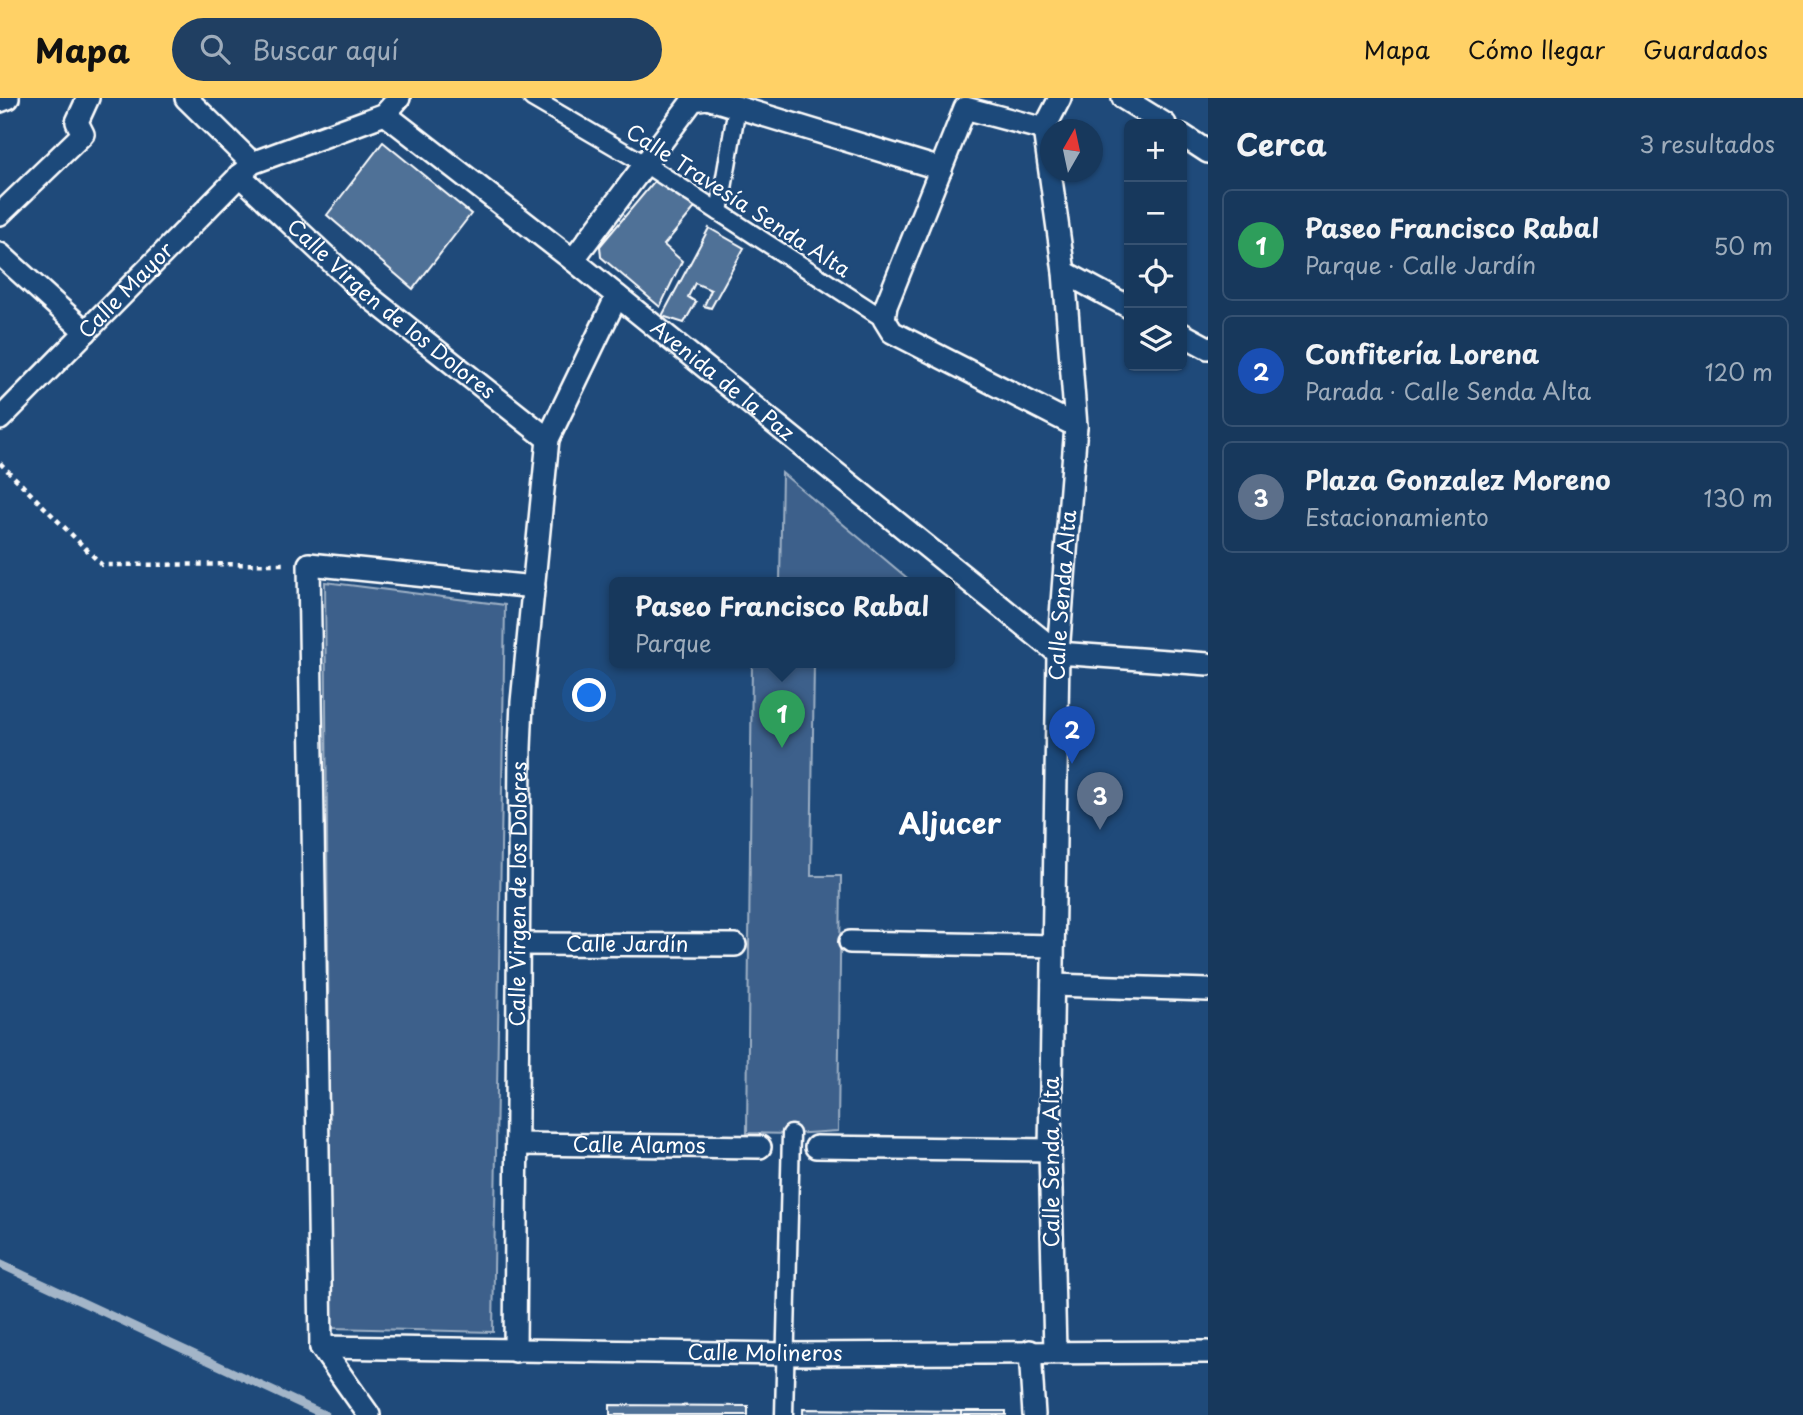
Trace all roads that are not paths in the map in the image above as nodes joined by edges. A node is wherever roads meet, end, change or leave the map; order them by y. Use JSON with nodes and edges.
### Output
{"nodes":[{"id":1,"x":8,"y":98,"type":"edge"},
{"id":2,"x":88,"y":98,"type":"edge"},
{"id":3,"x":186,"y":98,"type":"edge"},
{"id":4,"x":399,"y":98,"type":"edge"},
{"id":5,"x":532,"y":98,"type":"edge"},
{"id":6,"x":1060,"y":98,"type":"edge"},
{"id":7,"x":1123,"y":98,"type":"edge"},
{"id":8,"x":0,"y":101,"type":"edge"},
{"id":9,"x":737,"y":107,"type":"junction"},
{"id":10,"x":385,"y":114,"type":"junction"},
{"id":11,"x":1049,"y":119,"type":"edge"},
{"id":12,"x":1157,"y":119,"type":"edge"},
{"id":13,"x":1040,"y":128,"type":"edge"},
{"id":14,"x":1187,"y":138,"type":"edge"},
{"id":15,"x":1208,"y":152,"type":"edge"},
{"id":16,"x":645,"y":164,"type":"junction"},
{"id":17,"x":246,"y":169,"type":"junction"},
{"id":18,"x":941,"y":169,"type":"junction"},
{"id":19,"x":1051,"y":182,"type":"edge"},
{"id":20,"x":719,"y":212,"type":"junction"},
{"id":21,"x":0,"y":214,"type":"edge"},
{"id":22,"x":0,"y":254,"type":"edge"},
{"id":23,"x":573,"y":260,"type":"junction"},
{"id":24,"x":1064,"y":272,"type":"junction"},
{"id":25,"x":617,"y":296,"type":"junction"},
{"id":26,"x":1124,"y":304,"type":"edge"},
{"id":27,"x":884,"y":319,"type":"junction"},
{"id":28,"x":86,"y":332,"type":"junction"},
{"id":29,"x":1187,"y":337,"type":"edge"},
{"id":30,"x":1208,"y":348,"type":"edge"},
{"id":31,"x":0,"y":419,"type":"edge"},
{"id":32,"x":1076,"y":426,"type":"junction"},
{"id":33,"x":548,"y":439,"type":"junction"},
{"id":34,"x":534,"y":587,"type":"junction"},
{"id":35,"x":1058,"y":653,"type":"junction"},
{"id":36,"x":1208,"y":664,"type":"edge"},
{"id":37,"x":850,"y":942,"type":"dead end"},
{"id":38,"x":520,"y":943,"type":"junction"},
{"id":39,"x":735,"y":945,"type":"dead end"},
{"id":40,"x":1053,"y":946,"type":"junction"},
{"id":41,"x":1053,"y":985,"type":"junction"},
{"id":42,"x":1208,"y":990,"type":"edge"},
{"id":43,"x":791,"y":1134,"type":"dead end"},
{"id":44,"x":517,"y":1144,"type":"junction"},
{"id":45,"x":760,"y":1147,"type":"dead end"},
{"id":46,"x":816,"y":1147,"type":"dead end"},
{"id":47,"x":1050,"y":1150,"type":"junction"},
{"id":48,"x":321,"y":1347,"type":"junction"},
{"id":49,"x":515,"y":1351,"type":"junction"},
{"id":50,"x":1030,"y":1351,"type":"junction"},
{"id":51,"x":1055,"y":1351,"type":"junction"},
{"id":52,"x":1208,"y":1352,"type":"edge"},
{"id":53,"x":785,"y":1354,"type":"junction"},
{"id":54,"x":369,"y":1415,"type":"edge"},
{"id":55,"x":784,"y":1415,"type":"edge"},
{"id":56,"x":1034,"y":1415,"type":"edge"}],
"edges":[{"from":1,"to":8,"type":"street"},
{"from":2,"to":21,"type":"street"},
{"from":3,"to":17,"type":"street","name":"Calle Virgen de los Dolores"},
{"from":4,"to":10,"type":"street"},
{"from":5,"to":16,"type":"street","name":"Calle Travesía Senda Alta"},
{"from":6,"to":11,"type":"street"},
{"from":7,"to":12,"type":"street"},
{"from":9,"to":16,"type":"street"},
{"from":9,"to":18,"type":"street"},
{"from":9,"to":20,"type":"street"},
{"from":10,"to":17,"type":"street"},
{"from":10,"to":23,"type":"street","name":"Avenida de la Paz"},
{"from":13,"to":18,"type":"street"},
{"from":14,"to":15,"type":"street"},
{"from":16,"to":20,"type":"street","name":"Calle Travesía Senda Alta"},
{"from":16,"to":23,"type":"street"},
{"from":17,"to":28,"type":"street","name":"Calle Mayor"},
{"from":17,"to":33,"type":"street","name":"Calle Virgen de los Dolores"},
{"from":18,"to":27,"type":"street"},
{"from":19,"to":24,"type":"street","name":"Calle Senda Alta"},
{"from":20,"to":27,"type":"street","name":"Calle Travesía Senda Alta"},
{"from":22,"to":28,"type":"street"},
{"from":23,"to":25,"type":"street","name":"Avenida de la Paz"},
{"from":24,"to":26,"type":"street"},
{"from":24,"to":32,"type":"street","name":"Calle Senda Alta"},
{"from":25,"to":33,"type":"street","name":"Calle Virgen de los Dolores"},
{"from":25,"to":35,"type":"street","name":"Avenida de la Paz"},
{"from":27,"to":32,"type":"street"},
{"from":28,"to":31,"type":"street","name":"Calle Mayor"},
{"from":29,"to":30,"type":"street"},
{"from":32,"to":35,"type":"street","name":"Calle Senda Alta"},
{"from":33,"to":34,"type":"street","name":"Calle Virgen de los Dolores"},
{"from":34,"to":38,"type":"street","name":"Calle Virgen de los Dolores"},
{"from":34,"to":48,"type":"street"},
{"from":35,"to":36,"type":"street"},
{"from":35,"to":40,"type":"street","name":"Calle Senda Alta"},
{"from":37,"to":40,"type":"street"},
{"from":38,"to":39,"type":"street","name":"Calle Jardín"},
{"from":38,"to":44,"type":"street","name":"Calle Virgen de los Dolores"},
{"from":40,"to":41,"type":"street","name":"Calle Senda Alta"},
{"from":41,"to":42,"type":"street"},
{"from":41,"to":47,"type":"street","name":"Calle Senda Alta"},
{"from":43,"to":53,"type":"street"},
{"from":44,"to":45,"type":"street","name":"Calle Álamos"},
{"from":44,"to":49,"type":"street","name":"Calle Virgen de los Dolores"},
{"from":46,"to":47,"type":"street"},
{"from":47,"to":51,"type":"street","name":"Calle Senda Alta"},
{"from":48,"to":49,"type":"street","name":"Calle Molineros"},
{"from":48,"to":54,"type":"street"},
{"from":49,"to":53,"type":"street","name":"Calle Molineros"},
{"from":50,"to":51,"type":"street","name":"Calle Molineros"},
{"from":50,"to":53,"type":"street","name":"Calle Molineros"},
{"from":50,"to":56,"type":"street"},
{"from":51,"to":52,"type":"street","name":"Calle Molineros"},
{"from":53,"to":55,"type":"street"}]}
